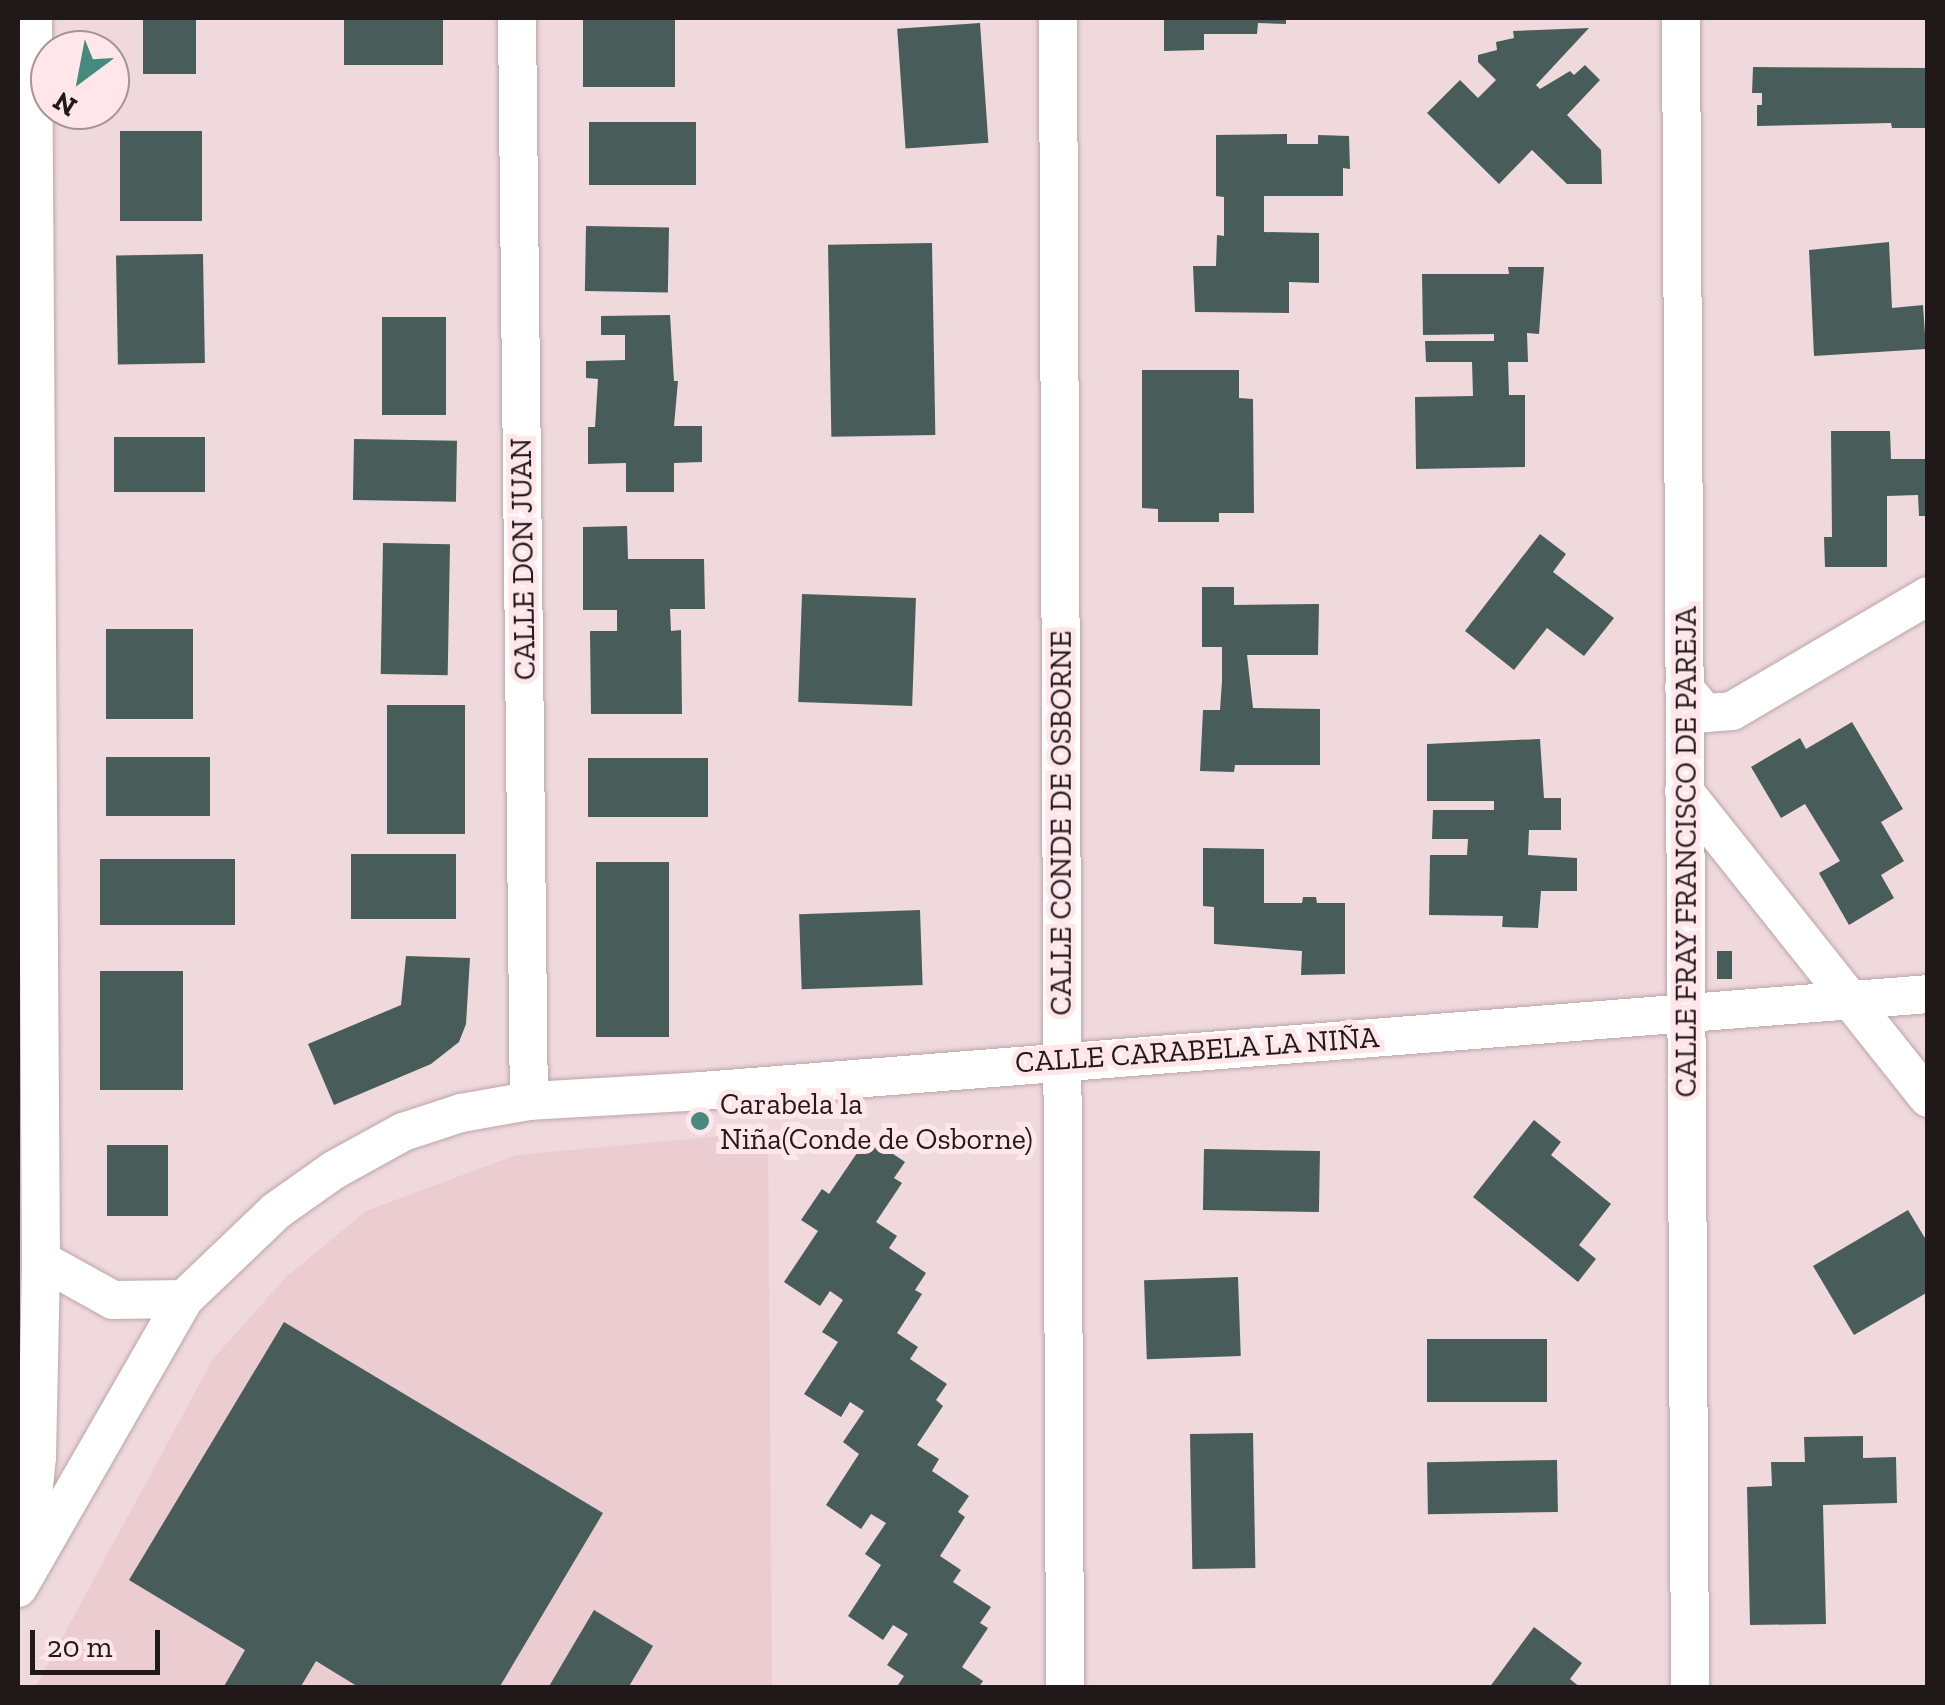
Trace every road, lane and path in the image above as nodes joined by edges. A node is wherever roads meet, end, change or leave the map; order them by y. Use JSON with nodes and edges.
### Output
{"nodes":[{"id":1,"x":34,"y":18,"type":"edge"},
{"id":2,"x":517,"y":18,"type":"edge"},
{"id":3,"x":1058,"y":18,"type":"edge"},
{"id":4,"x":1681,"y":18,"type":"edge"},
{"id":5,"x":1928,"y":596,"type":"edge"},
{"id":6,"x":1684,"y":688,"type":"junction"},
{"id":7,"x":1684,"y":792,"type":"junction"},
{"id":8,"x":1928,"y":994,"type":"edge"},
{"id":9,"x":1853,"y":1000,"type":"junction"},
{"id":10,"x":1688,"y":1013,"type":"junction"},
{"id":11,"x":1062,"y":1060,"type":"junction"},
{"id":12,"x":1928,"y":1098,"type":"edge"},
{"id":13,"x":529,"y":1101,"type":"junction"},
{"id":14,"x":41,"y":1260,"type":"junction"},
{"id":15,"x":184,"y":1299,"type":"junction"},
{"id":16,"x":22,"y":1580,"type":"edge"},
{"id":17,"x":1065,"y":1688,"type":"edge"},
{"id":18,"x":1690,"y":1688,"type":"edge"}],
"edges":[{"from":1,"to":14,"type":"street"},
{"from":2,"to":13,"type":"street","name":"CALLE DON JUAN"},
{"from":3,"to":11,"type":"street","name":"CALLE CONDE DE OSBORNE"},
{"from":4,"to":6,"type":"street","name":"CALLE FRAY FRANCISCO DE PAREJA"},
{"from":5,"to":6,"type":"street"},
{"from":6,"to":7,"type":"street","name":"CALLE FRAY FRANCISCO DE PAREJA"},
{"from":7,"to":9,"type":"street"},
{"from":7,"to":10,"type":"street","name":"CALLE FRAY FRANCISCO DE PAREJA"},
{"from":8,"to":9,"type":"street","name":"CALLE CARABELA LA NIÑA"},
{"from":9,"to":10,"type":"street","name":"CALLE CARABELA LA NIÑA"},
{"from":9,"to":12,"type":"street"},
{"from":10,"to":11,"type":"street","name":"CALLE CARABELA LA NIÑA"},
{"from":10,"to":18,"type":"street","name":"CALLE FRAY FRANCISCO DE PAREJA"},
{"from":11,"to":13,"type":"street","name":"CALLE CARABELA LA NIÑA"},
{"from":11,"to":17,"type":"street","name":"CALLE CONDE DE OSBORNE"},
{"from":13,"to":15,"type":"street","name":"CALLE CARABELA LA NIÑA"},
{"from":14,"to":15,"type":"street"},
{"from":14,"to":16,"type":"street"},
{"from":15,"to":16,"type":"street","name":"CALLE CARABELA LA NIÑA"}]}
